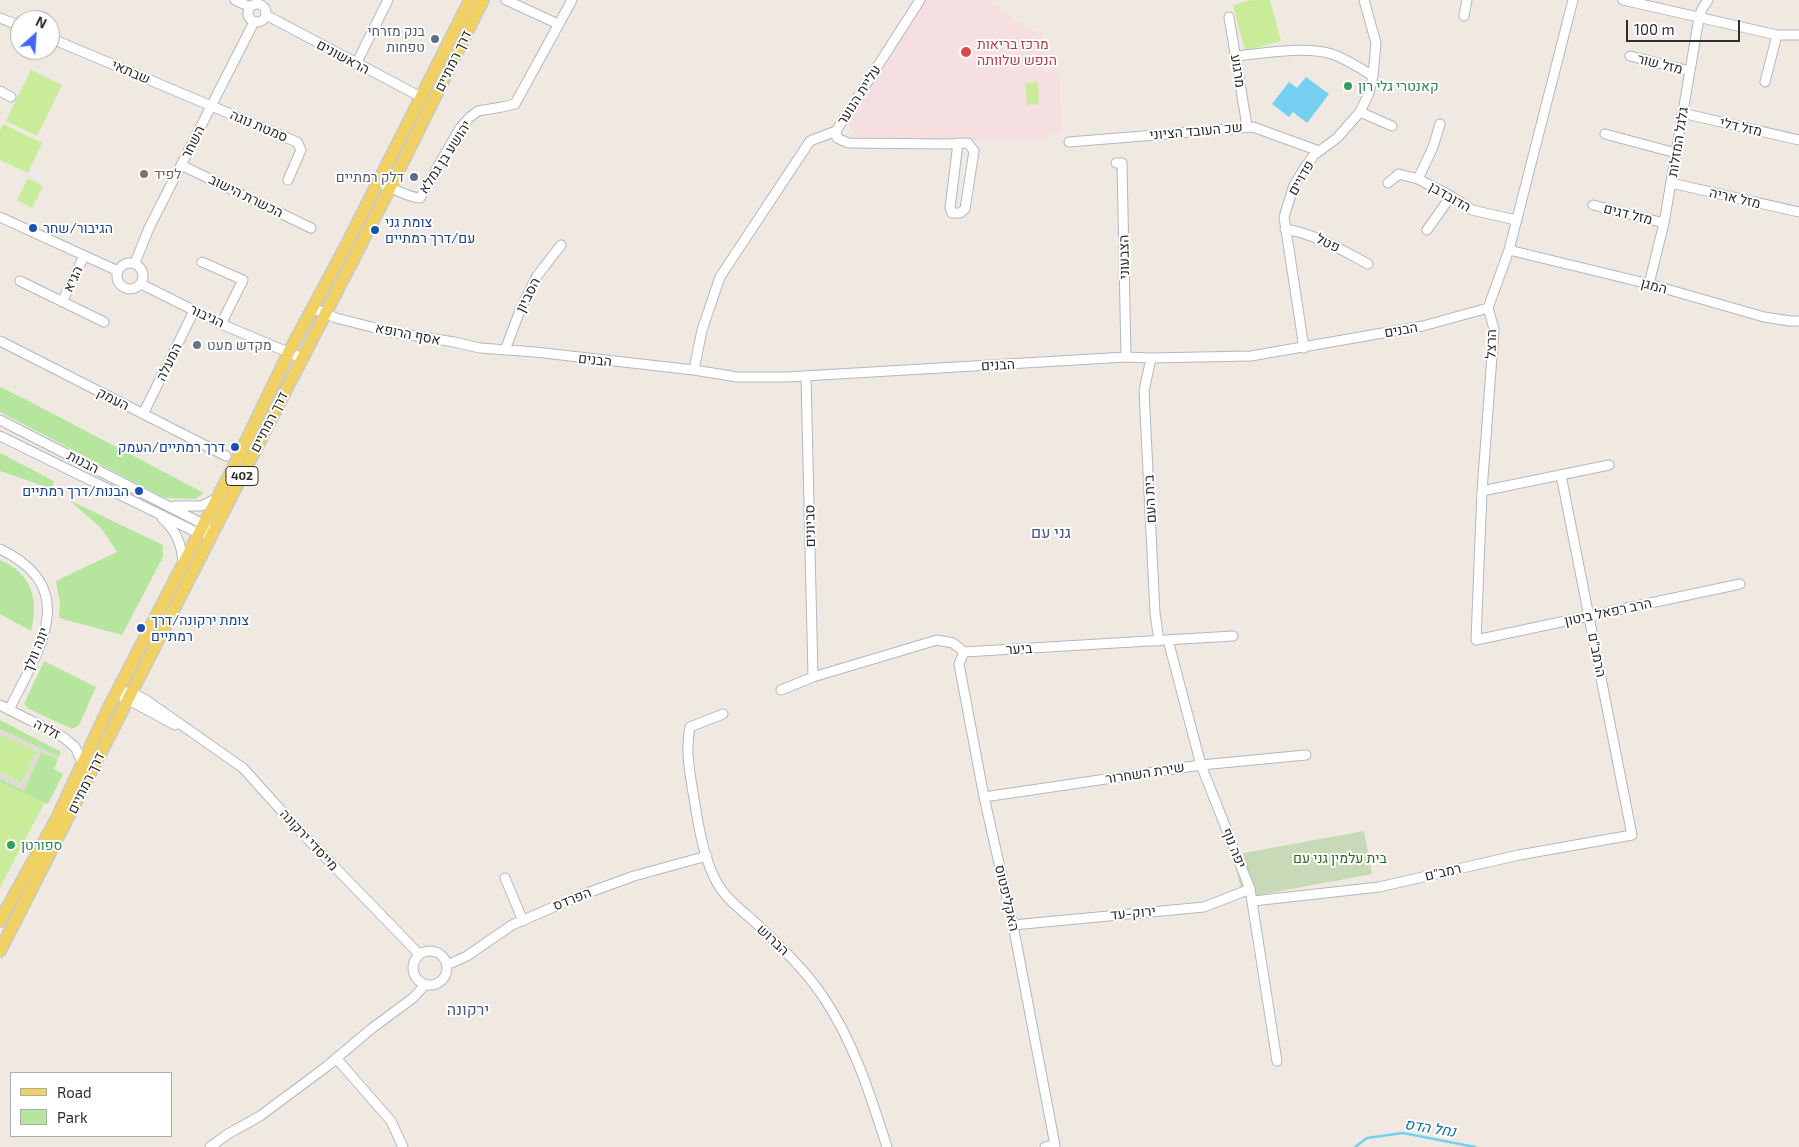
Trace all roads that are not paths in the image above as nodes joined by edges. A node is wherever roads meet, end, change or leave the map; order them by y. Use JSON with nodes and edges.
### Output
{"nodes":[{"id":1,"x":235,"y":0,"type":"edge"},
{"id":2,"x":388,"y":0,"type":"edge"},
{"id":3,"x":470,"y":0,"type":"edge"},
{"id":4,"x":483,"y":0,"type":"edge"},
{"id":5,"x":506,"y":0,"type":"edge"},
{"id":6,"x":572,"y":0,"type":"edge"},
{"id":7,"x":920,"y":0,"type":"edge"},
{"id":8,"x":1364,"y":0,"type":"edge"},
{"id":9,"x":1467,"y":0,"type":"edge"},
{"id":10,"x":1573,"y":0,"type":"edge"},
{"id":11,"x":1623,"y":0,"type":"edge"},
{"id":12,"x":1708,"y":0,"type":"edge"},
{"id":13,"x":264,"y":3,"type":"edge"},
{"id":14,"x":250,"y":8,"type":"junction"},
{"id":15,"x":266,"y":15,"type":"junction"},
{"id":16,"x":1464,"y":16,"type":"dead end"},
{"id":17,"x":1229,"y":17,"type":"dead end"},
{"id":18,"x":1699,"y":18,"type":"junction"},
{"id":19,"x":254,"y":22,"type":"junction"},
{"id":20,"x":558,"y":24,"type":"junction"},
{"id":21,"x":1777,"y":35,"type":"junction"},
{"id":22,"x":1799,"y":35,"type":"edge"},
{"id":23,"x":60,"y":42,"type":"edge"},
{"id":24,"x":1236,"y":56,"type":"junction"},
{"id":25,"x":1630,"y":56,"type":"dead end"},
{"id":26,"x":356,"y":64,"type":"junction"},
{"id":27,"x":1690,"y":71,"type":"junction"},
{"id":28,"x":1372,"y":76,"type":"junction"},
{"id":29,"x":1765,"y":82,"type":"dead end"},
{"id":30,"x":0,"y":91,"type":"edge"},
{"id":31,"x":11,"y":96,"type":"dead end"},
{"id":32,"x":422,"y":97,"type":"junction"},
{"id":33,"x":211,"y":106,"type":"junction"},
{"id":34,"x":1360,"y":112,"type":"junction"},
{"id":35,"x":1682,"y":113,"type":"junction"},
{"id":36,"x":1440,"y":124,"type":"dead end"},
{"id":37,"x":1246,"y":126,"type":"junction"},
{"id":38,"x":1392,"y":126,"type":"dead end"},
{"id":39,"x":836,"y":131,"type":"junction"},
{"id":40,"x":1605,"y":134,"type":"dead end"},
{"id":41,"x":1799,"y":140,"type":"edge"},
{"id":42,"x":1069,"y":142,"type":"dead end"},
{"id":43,"x":958,"y":143,"type":"junction"},
{"id":44,"x":1319,"y":151,"type":"junction"},
{"id":45,"x":1676,"y":153,"type":"junction"},
{"id":46,"x":1116,"y":163,"type":"dead end"},
{"id":47,"x":181,"y":165,"type":"junction"},
{"id":48,"x":1418,"y":178,"type":"junction"},
{"id":49,"x":288,"y":180,"type":"dead end"},
{"id":50,"x":378,"y":183,"type":"junction"},
{"id":51,"x":1388,"y":183,"type":"dead end"},
{"id":52,"x":1671,"y":183,"type":"junction"},
{"id":53,"x":391,"y":186,"type":"junction"},
{"id":54,"x":1451,"y":196,"type":"junction"},
{"id":55,"x":1593,"y":205,"type":"dead end"},
{"id":56,"x":1799,"y":212,"type":"edge"},
{"id":57,"x":0,"y":218,"type":"edge"},
{"id":58,"x":1516,"y":220,"type":"junction"},
{"id":59,"x":1664,"y":223,"type":"junction"},
{"id":60,"x":311,"y":228,"type":"dead end"},
{"id":61,"x":1285,"y":229,"type":"junction"},
{"id":62,"x":1427,"y":230,"type":"dead end"},
{"id":63,"x":561,"y":246,"type":"dead end"},
{"id":64,"x":1509,"y":250,"type":"junction"},
{"id":65,"x":84,"y":256,"type":"junction"},
{"id":66,"x":202,"y":262,"type":"dead end"},
{"id":67,"x":135,"y":263,"type":"junction"},
{"id":68,"x":1368,"y":264,"type":"dead end"},
{"id":69,"x":118,"y":271,"type":"junction"},
{"id":70,"x":20,"y":282,"type":"dead end"},
{"id":71,"x":141,"y":284,"type":"junction"},
{"id":72,"x":1649,"y":284,"type":"junction"},
{"id":73,"x":62,"y":302,"type":"junction"},
{"id":74,"x":312,"y":308,"type":"junction"},
{"id":75,"x":1488,"y":308,"type":"junction"},
{"id":76,"x":194,"y":310,"type":"junction"},
{"id":77,"x":325,"y":315,"type":"junction"},
{"id":78,"x":1799,"y":321,"type":"edge"},
{"id":79,"x":104,"y":322,"type":"dead end"},
{"id":80,"x":221,"y":324,"type":"junction"},
{"id":81,"x":0,"y":341,"type":"edge"},
{"id":82,"x":1304,"y":348,"type":"junction"},
{"id":83,"x":505,"y":350,"type":"junction"},
{"id":84,"x":289,"y":352,"type":"junction"},
{"id":85,"x":1126,"y":357,"type":"junction"},
{"id":86,"x":302,"y":358,"type":"junction"},
{"id":87,"x":1151,"y":358,"type":"junction"},
{"id":88,"x":694,"y":370,"type":"junction"},
{"id":89,"x":806,"y":376,"type":"junction"},
{"id":90,"x":143,"y":414,"type":"junction"},
{"id":91,"x":0,"y":420,"type":"edge"},
{"id":92,"x":0,"y":436,"type":"edge"},
{"id":93,"x":226,"y":456,"type":"dead end"},
{"id":94,"x":1608,"y":465,"type":"dead end"},
{"id":95,"x":1561,"y":475,"type":"junction"},
{"id":96,"x":1482,"y":491,"type":"junction"},
{"id":97,"x":217,"y":499,"type":"junction"},
{"id":98,"x":166,"y":504,"type":"junction"},
{"id":99,"x":154,"y":511,"type":"junction"},
{"id":100,"x":201,"y":528,"type":"junction"},
{"id":101,"x":212,"y":534,"type":"junction"},
{"id":102,"x":0,"y":549,"type":"edge"},
{"id":103,"x":183,"y":563,"type":"junction"},
{"id":104,"x":1740,"y":584,"type":"dead end"},
{"id":105,"x":1589,"y":616,"type":"junction"},
{"id":106,"x":1233,"y":636,"type":"dead end"},
{"id":107,"x":1476,"y":640,"type":"joint"},
{"id":108,"x":1163,"y":641,"type":"junction"},
{"id":109,"x":964,"y":652,"type":"junction"},
{"id":110,"x":813,"y":677,"type":"junction"},
{"id":111,"x":781,"y":690,"type":"dead end"},
{"id":112,"x":117,"y":692,"type":"junction"},
{"id":113,"x":129,"y":696,"type":"junction"},
{"id":114,"x":0,"y":706,"type":"edge"},
{"id":115,"x":9,"y":710,"type":"junction"},
{"id":116,"x":723,"y":714,"type":"dead end"},
{"id":117,"x":1306,"y":755,"type":"dead end"},
{"id":118,"x":83,"y":764,"type":"junction"},
{"id":119,"x":1201,"y":765,"type":"junction"},
{"id":120,"x":984,"y":797,"type":"junction"},
{"id":121,"x":1632,"y":835,"type":"joint"},
{"id":122,"x":707,"y":856,"type":"junction"},
{"id":123,"x":505,"y":878,"type":"dead end"},
{"id":124,"x":1250,"y":889,"type":"junction"},
{"id":125,"x":1253,"y":901,"type":"junction"},
{"id":126,"x":0,"y":921,"type":"edge"},
{"id":127,"x":523,"y":921,"type":"junction"},
{"id":128,"x":1013,"y":924,"type":"junction"},
{"id":129,"x":0,"y":951,"type":"edge"},
{"id":130,"x":419,"y":954,"type":"junction"},
{"id":131,"x":447,"y":965,"type":"junction"},
{"id":132,"x":425,"y":985,"type":"junction"},
{"id":133,"x":336,"y":1058,"type":"junction"},
{"id":134,"x":1276,"y":1061,"type":"dead end"},
{"id":135,"x":210,"y":1147,"type":"edge"},
{"id":136,"x":403,"y":1147,"type":"edge"},
{"id":137,"x":887,"y":1147,"type":"edge"},
{"id":138,"x":1045,"y":1147,"type":"edge"}],
"edges":[{"from":1,"to":14,"type":"street"},
{"from":2,"to":26,"type":"street"},
{"from":3,"to":32,"type":"main road","name":"דרך רמתיים","number":"402"},
{"from":4,"to":53,"type":"main road","name":"דרך רמתיים","number":"402"},
{"from":5,"to":20,"type":"street"},
{"from":6,"to":20,"type":"street","name":"יהושע בן גמלא"},
{"from":7,"to":39,"type":"street","name":"עליית הנוער"},
{"from":8,"to":28,"type":"street","name":"פדויים"},
{"from":9,"to":16,"type":"street"},
{"from":10,"to":58,"type":"street","name":"הרצל"},
{"from":11,"to":18,"type":"street"},
{"from":12,"to":18,"type":"street","name":"גלגל המזלות"},
{"from":13,"to":14,"type":"street"},
{"from":13,"to":15,"type":"street"},
{"from":14,"to":19,"type":"street"},
{"from":15,"to":19,"type":"street"},
{"from":15,"to":26,"type":"street","name":"הראשונים"},
{"from":17,"to":24,"type":"street","name":"מרגוע"},
{"from":18,"to":21,"type":"street"},
{"from":18,"to":27,"type":"street","name":"גלגל המזלות"},
{"from":19,"to":33,"type":"street","name":"השחר"},
{"from":20,"to":53,"type":"street","name":"יהושע בן גמלא"},
{"from":21,"to":22,"type":"street"},
{"from":21,"to":29,"type":"street"},
{"from":23,"to":33,"type":"street","name":"שבתאי"},
{"from":24,"to":28,"type":"street"},
{"from":24,"to":37,"type":"street","name":"מרגוע"},
{"from":25,"to":27,"type":"street","name":"מזל שור"},
{"from":26,"to":32,"type":"street","name":"הראשונים"},
{"from":27,"to":35,"type":"street","name":"גלגל המזלות"},
{"from":28,"to":34,"type":"street","name":"פדויים"},
{"from":30,"to":31,"type":"street"},
{"from":32,"to":50,"type":"main road","name":"דרך רמתיים","number":"402"},
{"from":33,"to":47,"type":"street","name":"השחר"},
{"from":33,"to":49,"type":"street","name":"סמטת נוגה"},
{"from":34,"to":38,"type":"street"},
{"from":34,"to":44,"type":"street","name":"פדויים"},
{"from":35,"to":41,"type":"street","name":"מזל דלי"},
{"from":35,"to":45,"type":"street","name":"גלגל המזלות"},
{"from":36,"to":48,"type":"street"},
{"from":37,"to":42,"type":"street","name":"שכ העובד הציוני"},
{"from":37,"to":44,"type":"street","name":"שכ העובד הציוני"},
{"from":39,"to":43,"type":"street","name":"עליית הנוער"},
{"from":39,"to":88,"type":"street"},
{"from":40,"to":45,"type":"street"},
{"from":43,"to":43,"type":"street"},
{"from":44,"to":61,"type":"street","name":"פדויים"},
{"from":45,"to":52,"type":"street","name":"גלגל המזלות"},
{"from":46,"to":85,"type":"street","name":"הצבעוני"},
{"from":47,"to":60,"type":"street","name":"הכשרת הישוב"},
{"from":47,"to":67,"type":"street","name":"השחר"},
{"from":48,"to":51,"type":"street","name":"הדובדבן"},
{"from":48,"to":54,"type":"street","name":"הדובדבן"},
{"from":50,"to":53,"type":"street","name":"יהושע בן גמלא"},
{"from":50,"to":74,"type":"main road","name":"דרך רמתיים","number":"402"},
{"from":52,"to":56,"type":"street","name":"מזל אריה"},
{"from":52,"to":59,"type":"street","name":"גלגל המזלות"},
{"from":53,"to":77,"type":"main road","name":"דרך רמתיים","number":"402"},
{"from":54,"to":58,"type":"street","name":"הדובדבן"},
{"from":54,"to":62,"type":"street"},
{"from":55,"to":59,"type":"street","name":"מזל דגים"},
{"from":57,"to":65,"type":"street"},
{"from":58,"to":64,"type":"street","name":"הרצל"},
{"from":59,"to":72,"type":"street","name":"גלגל המזלות"},
{"from":61,"to":68,"type":"street","name":"פטל"},
{"from":61,"to":82,"type":"street","name":"פדויים"},
{"from":63,"to":83,"type":"street","name":"הסביון"},
{"from":64,"to":72,"type":"street","name":"המגן"},
{"from":64,"to":75,"type":"street","name":"הרצל"},
{"from":65,"to":69,"type":"street"},
{"from":65,"to":73,"type":"street","name":"הגיא"},
{"from":66,"to":80,"type":"street"},
{"from":67,"to":69,"type":"street"},
{"from":67,"to":71,"type":"street"},
{"from":69,"to":71,"type":"street"},
{"from":70,"to":73,"type":"street","name":"הגיא"},
{"from":71,"to":76,"type":"street","name":"הגיבור"},
{"from":72,"to":78,"type":"street","name":"המגן"},
{"from":73,"to":79,"type":"street","name":"הגיא"},
{"from":74,"to":77,"type":"street","name":"אסף הרופא"},
{"from":74,"to":84,"type":"main road","name":"דרך רמתיים","number":"402"},
{"from":75,"to":82,"type":"street","name":"הבנים"},
{"from":75,"to":96,"type":"street","name":"הרצל"},
{"from":76,"to":80,"type":"street","name":"הגיבור"},
{"from":76,"to":90,"type":"street","name":"המעלה"},
{"from":77,"to":83,"type":"street","name":"אסף הרופא"},
{"from":77,"to":86,"type":"main road","name":"דרך רמתיים","number":"402"},
{"from":80,"to":84,"type":"street","name":"הגיבור"},
{"from":81,"to":90,"type":"street","name":"העמק"},
{"from":82,"to":87,"type":"street","name":"הבנים"},
{"from":83,"to":88,"type":"street","name":"הבנים"},
{"from":84,"to":86,"type":"street","name":"הגיבור"},
{"from":84,"to":97,"type":"main road","name":"דרך רמתיים","number":"402"},
{"from":85,"to":87,"type":"street","name":"הבנים"},
{"from":85,"to":89,"type":"street","name":"הבנים"},
{"from":86,"to":101,"type":"main road","name":"דרך רמתיים","number":"402"},
{"from":87,"to":108,"type":"street","name":"בית העם"},
{"from":88,"to":89,"type":"street","name":"הבנים"},
{"from":89,"to":110,"type":"street","name":"סביונים"},
{"from":90,"to":93,"type":"street","name":"העמק"},
{"from":91,"to":98,"type":"street","name":"הבנות"},
{"from":92,"to":99,"type":"street","name":"הבנות"},
{"from":94,"to":95,"type":"street"},
{"from":95,"to":96,"type":"street"},
{"from":95,"to":105,"type":"street","name":"הרמב\"ם"},
{"from":96,"to":107,"type":"street","name":"הרצל"},
{"from":97,"to":98,"type":"street","name":"הבנות"},
{"from":97,"to":100,"type":"main road","name":"דרך רמתיים","number":"402"},
{"from":98,"to":100,"type":"street","name":"הבנות"},
{"from":99,"to":100,"type":"street","name":"הבנות"},
{"from":99,"to":103,"type":"street","name":"הבנות"},
{"from":100,"to":101,"type":"street","name":"הבנות"},
{"from":100,"to":103,"type":"main road","name":"דרך רמתיים","number":"402"},
{"from":101,"to":113,"type":"main road","name":"דרך רמתיים","number":"402"},
{"from":102,"to":115,"type":"street","name":"יונה וולך"},
{"from":103,"to":112,"type":"main road","name":"דרך רמתיים","number":"402"},
{"from":104,"to":105,"type":"street","name":"הרב רפאל ביטון"},
{"from":105,"to":107,"type":"street","name":"הרב רפאל ביטון"},
{"from":105,"to":121,"type":"street","name":"הרמב\"ם"},
{"from":106,"to":108,"type":"street","name":"ביער"},
{"from":108,"to":109,"type":"street","name":"ביער"},
{"from":108,"to":119,"type":"street","name":"יפה נוף"},
{"from":109,"to":110,"type":"street"},
{"from":109,"to":120,"type":"street","name":"האקליפטוס"},
{"from":110,"to":111,"type":"street"},
{"from":112,"to":113,"type":"street","name":"מייסדי ירקונה"},
{"from":112,"to":118,"type":"main road","name":"דרך רמתיים","number":"402"},
{"from":113,"to":129,"type":"main road","name":"דרך רמתיים","number":"402"},
{"from":113,"to":130,"type":"street","name":"מייסדי ירקונה"},
{"from":114,"to":115,"type":"street","name":"זלדה"},
{"from":115,"to":118,"type":"street","name":"זלדה"},
{"from":116,"to":122,"type":"street","name":"הברוש"},
{"from":117,"to":119,"type":"street","name":"שירת השחרור"},
{"from":118,"to":126,"type":"main road","name":"דרך רמתיים","number":"402"},
{"from":119,"to":120,"type":"street","name":"שירת השחרור"},
{"from":119,"to":124,"type":"street","name":"יפה נוף"},
{"from":120,"to":128,"type":"street","name":"האקליפטוס"},
{"from":121,"to":125,"type":"street","name":"רמב\"ם"},
{"from":122,"to":127,"type":"street","name":"הפרדס"},
{"from":122,"to":137,"type":"street","name":"הברוש"},
{"from":123,"to":127,"type":"street"},
{"from":124,"to":125,"type":"street","name":"יפה נוף"},
{"from":124,"to":128,"type":"street","name":"ירוק-עד"},
{"from":125,"to":134,"type":"street","name":"יפה נוף"},
{"from":127,"to":131,"type":"street","name":"הפרדס"},
{"from":128,"to":138,"type":"street","name":"האקליפטוס"},
{"from":130,"to":131,"type":"street"},
{"from":130,"to":132,"type":"street"},
{"from":131,"to":132,"type":"street"},
{"from":132,"to":133,"type":"street"},
{"from":133,"to":135,"type":"street"},
{"from":133,"to":136,"type":"street"}]}
